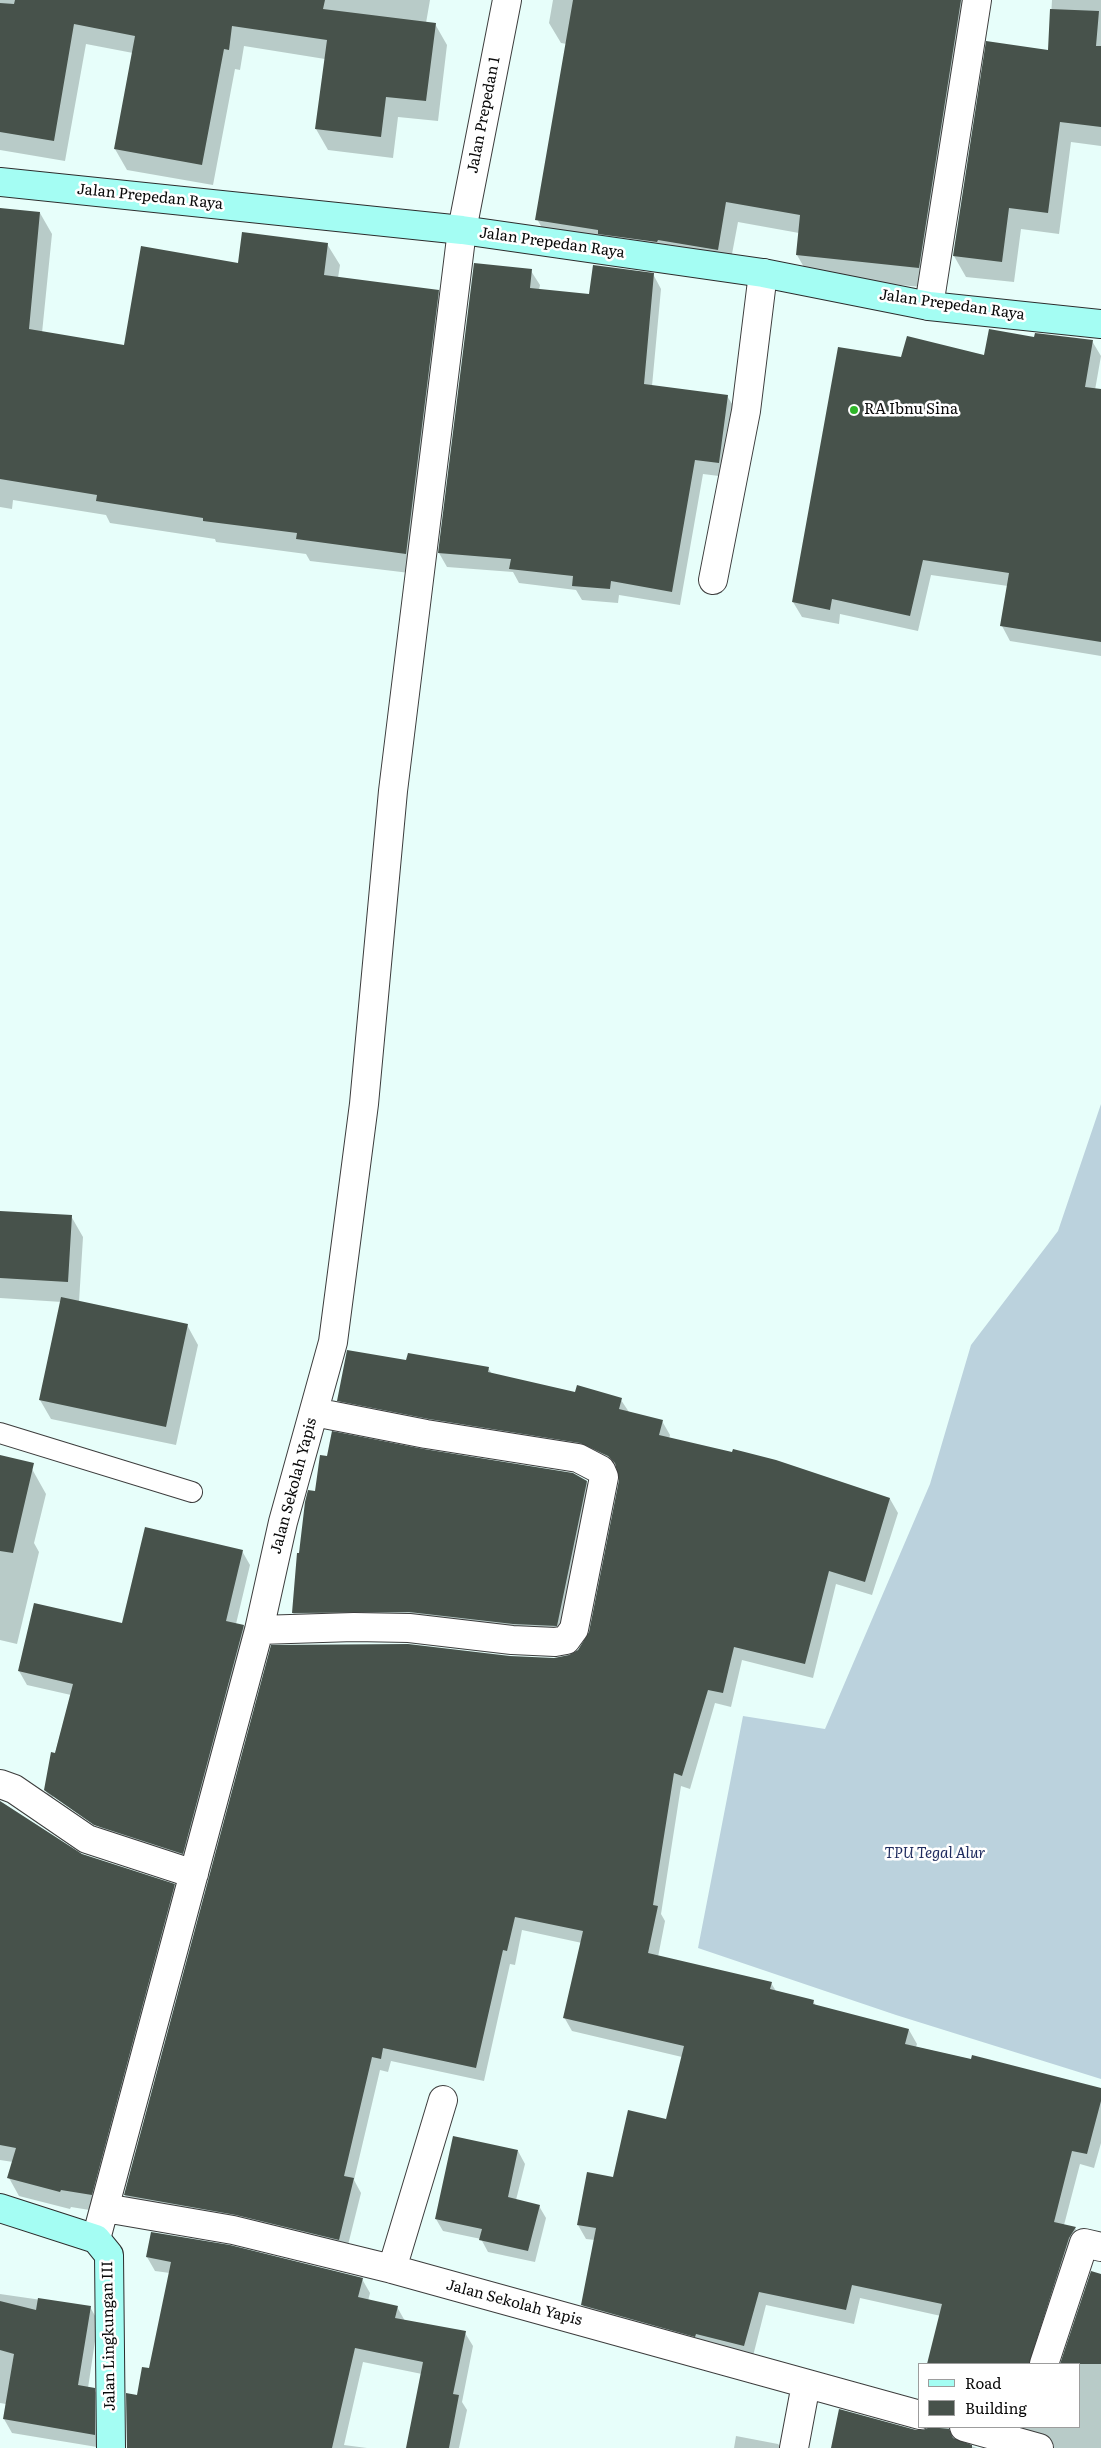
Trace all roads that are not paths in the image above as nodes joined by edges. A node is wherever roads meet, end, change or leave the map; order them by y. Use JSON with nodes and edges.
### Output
{"nodes":[{"id":1,"x":507,"y":0,"type":"edge"},
{"id":2,"x":977,"y":0,"type":"edge"},
{"id":3,"x":0,"y":182,"type":"edge"},
{"id":4,"x":462,"y":230,"type":"junction"},
{"id":5,"x":762,"y":273,"type":"junction"},
{"id":6,"x":930,"y":306,"type":"junction"},
{"id":7,"x":1101,"y":324,"type":"edge"},
{"id":8,"x":713,"y":580,"type":"dead end"},
{"id":9,"x":333,"y":1342,"type":"joint"},
{"id":10,"x":314,"y":1412,"type":"junction"},
{"id":11,"x":0,"y":1433,"type":"edge"},
{"id":12,"x":192,"y":1492,"type":"dead end"},
{"id":13,"x":259,"y":1630,"type":"junction"},
{"id":14,"x":0,"y":1784,"type":"edge"},
{"id":15,"x":194,"y":1874,"type":"junction"},
{"id":16,"x":443,"y":2100,"type":"dead end"},
{"id":17,"x":0,"y":2208,"type":"edge"},
{"id":18,"x":105,"y":2208,"type":"junction"},
{"id":19,"x":96,"y":2239,"type":"junction"},
{"id":20,"x":1101,"y":2247,"type":"edge"},
{"id":21,"x":392,"y":2269,"type":"junction"},
{"id":22,"x":1044,"y":2363,"type":"edge"},
{"id":23,"x":806,"y":2384,"type":"junction"},
{"id":24,"x":918,"y":2414,"type":"edge"},
{"id":25,"x":969,"y":2428,"type":"edge"},
{"id":26,"x":1026,"y":2439,"type":"edge"},
{"id":27,"x":111,"y":2448,"type":"edge"},
{"id":28,"x":794,"y":2448,"type":"edge"}],
"edges":[{"from":1,"to":4,"type":"street","name":"Jalan Prepedan 1"},
{"from":2,"to":6,"type":"street"},
{"from":3,"to":4,"type":"street","name":"Jalan Prepedan Raya"},
{"from":4,"to":5,"type":"street","name":"Jalan Prepedan Raya"},
{"from":4,"to":9,"type":"street","name":"Jalan Prepedan 1"},
{"from":5,"to":6,"type":"street","name":"Jalan Prepedan Raya"},
{"from":5,"to":8,"type":"street"},
{"from":6,"to":7,"type":"street","name":"Jalan Prepedan Raya"},
{"from":9,"to":10,"type":"street","name":"Jalan Sekolah Yapis"},
{"from":10,"to":13,"type":"street","name":"Jalan Sekolah Yapis"},
{"from":10,"to":13,"type":"street"},
{"from":11,"to":12,"type":"lane"},
{"from":13,"to":15,"type":"street","name":"Jalan Sekolah Yapis"},
{"from":14,"to":15,"type":"street"},
{"from":15,"to":18,"type":"street","name":"Jalan Sekolah Yapis"},
{"from":16,"to":21,"type":"street"},
{"from":17,"to":19,"type":"street","name":"Jalan Lingkungan III"},
{"from":18,"to":19,"type":"street","name":"Jalan Sekolah Yapis"},
{"from":18,"to":21,"type":"street","name":"Jalan Sekolah Yapis"},
{"from":19,"to":27,"type":"street","name":"Jalan Lingkungan III"},
{"from":20,"to":22,"type":"street"},
{"from":21,"to":23,"type":"street","name":"Jalan Sekolah Yapis"},
{"from":23,"to":24,"type":"street","name":"Jalan Sekolah Yapis"},
{"from":23,"to":28,"type":"street"},
{"from":25,"to":26,"type":"street"}]}
